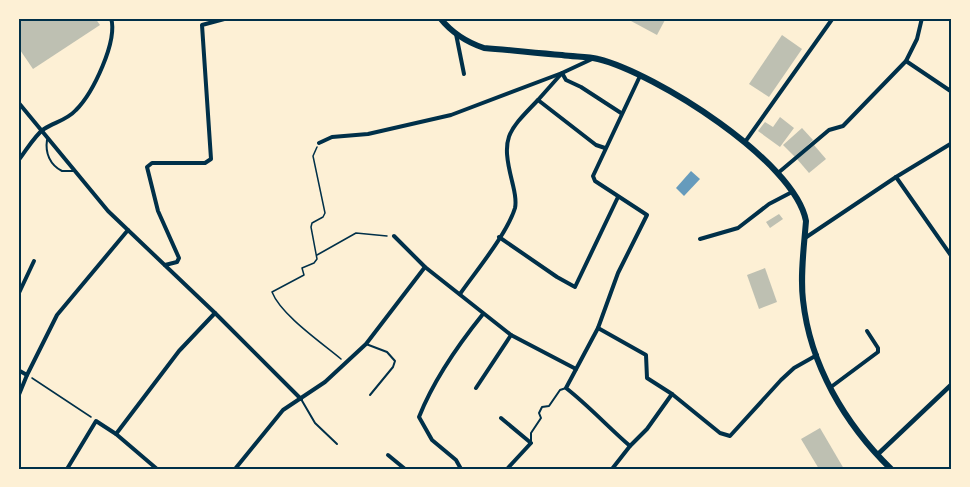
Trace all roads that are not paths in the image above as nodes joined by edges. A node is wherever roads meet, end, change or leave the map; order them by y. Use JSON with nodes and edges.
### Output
{"nodes":[{"id":1,"x":111,"y":18,"type":"edge"},
{"id":2,"x":228,"y":18,"type":"edge"},
{"id":3,"x":440,"y":18,"type":"edge"},
{"id":4,"x":833,"y":18,"type":"edge"},
{"id":5,"x":922,"y":18,"type":"edge"},
{"id":6,"x":456,"y":34,"type":"junction"},
{"id":7,"x":596,"y":58,"type":"junction"},
{"id":8,"x":906,"y":61,"type":"junction"},
{"id":9,"x":562,"y":73,"type":"junction"},
{"id":10,"x":464,"y":74,"type":"dead end"},
{"id":11,"x":640,"y":75,"type":"junction"},
{"id":12,"x":952,"y":92,"type":"edge"},
{"id":13,"x":538,"y":100,"type":"junction"},
{"id":14,"x":18,"y":102,"type":"edge"},
{"id":15,"x":621,"y":113,"type":"junction"},
{"id":16,"x":43,"y":130,"type":"junction"},
{"id":17,"x":48,"y":138,"type":"junction"},
{"id":18,"x":319,"y":143,"type":"road end"},
{"id":19,"x":744,"y":143,"type":"junction"},
{"id":20,"x":952,"y":143,"type":"edge"},
{"id":21,"x":605,"y":148,"type":"junction"},
{"id":22,"x":18,"y":161,"type":"edge"},
{"id":23,"x":73,"y":171,"type":"junction"},
{"id":24,"x":777,"y":173,"type":"junction"},
{"id":25,"x":896,"y":177,"type":"junction"},
{"id":26,"x":793,"y":192,"type":"junction"},
{"id":27,"x":618,"y":197,"type":"junction"},
{"id":28,"x":128,"y":230,"type":"junction"},
{"id":29,"x":394,"y":236,"type":"road end"},
{"id":30,"x":499,"y":237,"type":"junction"},
{"id":31,"x":805,"y":238,"type":"junction"},
{"id":32,"x":700,"y":239,"type":"dead end"},
{"id":33,"x":952,"y":257,"type":"edge"},
{"id":34,"x":34,"y":261,"type":"dead end"},
{"id":35,"x":165,"y":265,"type":"junction"},
{"id":36,"x":425,"y":267,"type":"junction"},
{"id":37,"x":460,"y":294,"type":"junction"},
{"id":38,"x":18,"y":295,"type":"edge"},
{"id":39,"x":215,"y":313,"type":"junction"},
{"id":40,"x":483,"y":314,"type":"junction"},
{"id":41,"x":598,"y":328,"type":"junction"},
{"id":42,"x":867,"y":331,"type":"dead end"},
{"id":43,"x":511,"y":335,"type":"junction"},
{"id":44,"x":366,"y":344,"type":"junction"},
{"id":45,"x":817,"y":355,"type":"junction"},
{"id":46,"x":576,"y":369,"type":"junction"},
{"id":47,"x":18,"y":370,"type":"edge"},
{"id":48,"x":27,"y":375,"type":"junction"},
{"id":49,"x":952,"y":384,"type":"edge"},
{"id":50,"x":476,"y":388,"type":"dead end"},
{"id":51,"x":566,"y":388,"type":"junction"},
{"id":52,"x":830,"y":388,"type":"junction"},
{"id":53,"x":672,"y":394,"type":"junction"},
{"id":54,"x":370,"y":395,"type":"dead end"},
{"id":55,"x":18,"y":398,"type":"edge"},
{"id":56,"x":301,"y":399,"type":"junction"},
{"id":57,"x":501,"y":418,"type":"dead end"},
{"id":58,"x":116,"y":434,"type":"junction"},
{"id":59,"x":531,"y":443,"type":"junction"},
{"id":60,"x":337,"y":444,"type":"dead end"},
{"id":61,"x":630,"y":446,"type":"junction"},
{"id":62,"x":388,"y":455,"type":"dead end"},
{"id":63,"x":877,"y":455,"type":"junction"},
{"id":64,"x":67,"y":469,"type":"edge"},
{"id":65,"x":157,"y":469,"type":"edge"},
{"id":66,"x":235,"y":469,"type":"edge"},
{"id":67,"x":405,"y":469,"type":"edge"},
{"id":68,"x":461,"y":469,"type":"edge"},
{"id":69,"x":507,"y":469,"type":"edge"},
{"id":70,"x":612,"y":469,"type":"edge"},
{"id":71,"x":891,"y":469,"type":"edge"}],
"edges":[{"from":1,"to":16,"type":"street"},
{"from":2,"to":35,"type":"street"},
{"from":3,"to":6,"type":"main road"},
{"from":4,"to":19,"type":"street"},
{"from":5,"to":8,"type":"street"},
{"from":6,"to":7,"type":"main road"},
{"from":6,"to":10,"type":"street"},
{"from":7,"to":9,"type":"street"},
{"from":7,"to":11,"type":"main road"},
{"from":8,"to":12,"type":"street"},
{"from":8,"to":24,"type":"street"},
{"from":9,"to":13,"type":"street"},
{"from":9,"to":15,"type":"street"},
{"from":9,"to":18,"type":"street"},
{"from":11,"to":15,"type":"street"},
{"from":11,"to":19,"type":"main road"},
{"from":13,"to":21,"type":"street"},
{"from":13,"to":30,"type":"street"},
{"from":14,"to":16,"type":"street"},
{"from":15,"to":21,"type":"street"},
{"from":16,"to":17,"type":"street"},
{"from":16,"to":22,"type":"street"},
{"from":17,"to":23,"type":"street"},
{"from":17,"to":23,"type":"lane"},
{"from":19,"to":24,"type":"main road"},
{"from":20,"to":25,"type":"street"},
{"from":21,"to":27,"type":"street"},
{"from":23,"to":28,"type":"street"},
{"from":24,"to":26,"type":"main road"},
{"from":25,"to":31,"type":"street"},
{"from":25,"to":33,"type":"street"},
{"from":26,"to":31,"type":"main road"},
{"from":26,"to":32,"type":"street"},
{"from":27,"to":30,"type":"street"},
{"from":27,"to":41,"type":"street"},
{"from":28,"to":35,"type":"street"},
{"from":28,"to":48,"type":"street"},
{"from":29,"to":36,"type":"street"},
{"from":30,"to":37,"type":"street"},
{"from":31,"to":45,"type":"main road"},
{"from":34,"to":38,"type":"street"},
{"from":35,"to":39,"type":"street"},
{"from":36,"to":37,"type":"street"},
{"from":36,"to":44,"type":"street"},
{"from":37,"to":40,"type":"street"},
{"from":39,"to":56,"type":"street"},
{"from":39,"to":58,"type":"street"},
{"from":40,"to":43,"type":"street"},
{"from":40,"to":68,"type":"street"},
{"from":41,"to":46,"type":"street"},
{"from":41,"to":53,"type":"street"},
{"from":42,"to":52,"type":"street"},
{"from":43,"to":46,"type":"street"},
{"from":43,"to":50,"type":"street"},
{"from":44,"to":54,"type":"lane"},
{"from":44,"to":56,"type":"street"},
{"from":45,"to":52,"type":"main road"},
{"from":45,"to":53,"type":"street"},
{"from":46,"to":51,"type":"street"},
{"from":47,"to":48,"type":"street"},
{"from":48,"to":55,"type":"street"},
{"from":49,"to":63,"type":"street"},
{"from":51,"to":59,"type":"lane"},
{"from":51,"to":61,"type":"street"},
{"from":52,"to":63,"type":"main road"},
{"from":53,"to":61,"type":"street"},
{"from":56,"to":60,"type":"lane"},
{"from":56,"to":66,"type":"street"},
{"from":57,"to":59,"type":"street"},
{"from":58,"to":64,"type":"street"},
{"from":58,"to":65,"type":"street"},
{"from":59,"to":69,"type":"street"},
{"from":61,"to":70,"type":"street"},
{"from":62,"to":67,"type":"street"},
{"from":63,"to":71,"type":"main road"}]}
